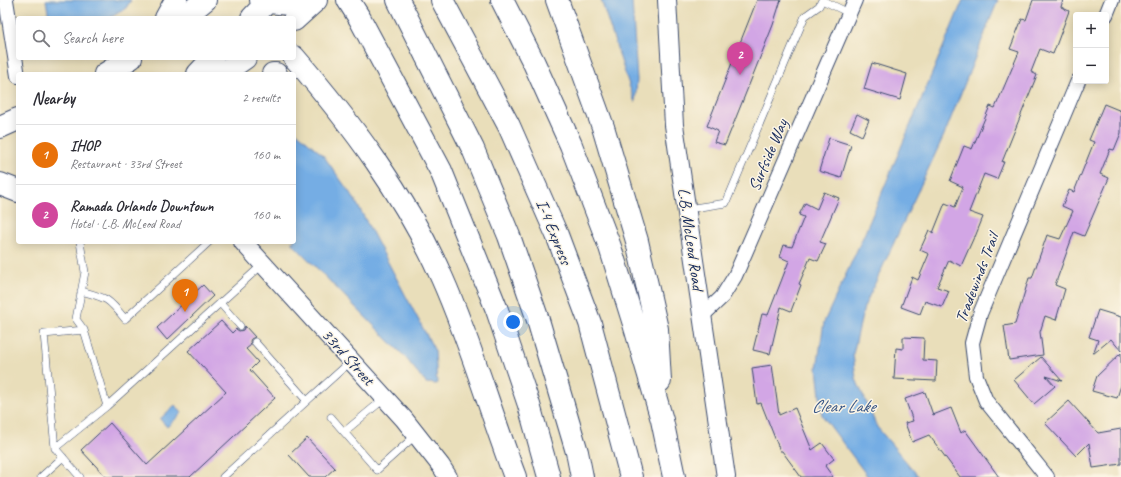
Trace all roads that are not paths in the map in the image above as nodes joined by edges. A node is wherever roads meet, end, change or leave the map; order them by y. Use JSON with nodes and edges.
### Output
{"nodes":[{"id":1,"x":176,"y":0,"type":"edge"},
{"id":2,"x":206,"y":0,"type":"edge"},
{"id":3,"x":315,"y":0,"type":"edge"},
{"id":4,"x":348,"y":0,"type":"edge"},
{"id":5,"x":398,"y":0,"type":"edge"},
{"id":6,"x":442,"y":0,"type":"edge"},
{"id":7,"x":460,"y":0,"type":"edge"},
{"id":8,"x":502,"y":0,"type":"edge"},
{"id":9,"x":557,"y":0,"type":"edge"},
{"id":10,"x":667,"y":0,"type":"edge"},
{"id":11,"x":822,"y":0,"type":"edge"},
{"id":12,"x":855,"y":0,"type":"edge"},
{"id":13,"x":1112,"y":0,"type":"edge"},
{"id":14,"x":267,"y":4,"type":"edge"},
{"id":15,"x":5,"y":7,"type":"edge"},
{"id":16,"x":1107,"y":12,"type":"edge"},
{"id":17,"x":849,"y":14,"type":"junction"},
{"id":18,"x":167,"y":16,"type":"edge"},
{"id":19,"x":186,"y":16,"type":"edge"},
{"id":20,"x":254,"y":16,"type":"edge"},
{"id":21,"x":296,"y":18,"type":"edge"},
{"id":22,"x":128,"y":60,"type":"edge"},
{"id":23,"x":211,"y":60,"type":"edge"},
{"id":24,"x":242,"y":60,"type":"edge"},
{"id":25,"x":295,"y":60,"type":"edge"},
{"id":26,"x":17,"y":72,"type":"edge"},
{"id":27,"x":108,"y":72,"type":"edge"},
{"id":28,"x":200,"y":72,"type":"edge"},
{"id":29,"x":225,"y":72,"type":"edge"},
{"id":30,"x":304,"y":78,"type":"edge"},
{"id":31,"x":1077,"y":84,"type":"edge"},
{"id":32,"x":16,"y":120,"type":"edge"},
{"id":33,"x":509,"y":126,"type":"junction"},
{"id":34,"x":0,"y":127,"type":"edge"},
{"id":35,"x":16,"y":176,"type":"edge"},
{"id":36,"x":0,"y":183,"type":"edge"},
{"id":37,"x":16,"y":190,"type":"edge"},
{"id":38,"x":686,"y":209,"type":"junction"},
{"id":39,"x":80,"y":244,"type":"edge"},
{"id":40,"x":207,"y":244,"type":"edge"},
{"id":41,"x":245,"y":244,"type":"edge"},
{"id":42,"x":263,"y":264,"type":"junction"},
{"id":43,"x":81,"y":291,"type":"junction"},
{"id":44,"x":220,"y":303,"type":"junction"},
{"id":45,"x":702,"y":316,"type":"junction"},
{"id":46,"x":240,"y":326,"type":"dead end"},
{"id":47,"x":84,"y":330,"type":"junction"},
{"id":48,"x":255,"y":342,"type":"dead end"},
{"id":49,"x":351,"y":361,"type":"junction"},
{"id":50,"x":385,"y":398,"type":"junction"},
{"id":51,"x":307,"y":401,"type":"junction"},
{"id":52,"x":106,"y":406,"type":"junction"},
{"id":53,"x":331,"y":417,"type":"dead end"},
{"id":54,"x":662,"y":420,"type":"junction"},
{"id":55,"x":344,"y":432,"type":"junction"},
{"id":56,"x":417,"y":434,"type":"junction"},
{"id":57,"x":55,"y":448,"type":"junction"},
{"id":58,"x":63,"y":457,"type":"junction"},
{"id":59,"x":41,"y":477,"type":"edge"},
{"id":60,"x":80,"y":477,"type":"edge"},
{"id":61,"x":223,"y":477,"type":"edge"},
{"id":62,"x":448,"y":477,"type":"edge"},
{"id":63,"x":515,"y":477,"type":"edge"},
{"id":64,"x":549,"y":477,"type":"edge"},
{"id":65,"x":582,"y":477,"type":"edge"},
{"id":66,"x":631,"y":477,"type":"edge"},
{"id":67,"x":674,"y":477,"type":"edge"},
{"id":68,"x":726,"y":477,"type":"edge"},
{"id":69,"x":1047,"y":477,"type":"edge"}],
"edges":[{"from":1,"to":18,"type":"main road"},
{"from":2,"to":19,"type":"main road"},
{"from":3,"to":14,"type":"main road"},
{"from":3,"to":21,"type":"main road"},
{"from":4,"to":64,"type":"main road"},
{"from":5,"to":65,"type":"main road"},
{"from":6,"to":33,"type":"main road","name":"I-4 Express"},
{"from":7,"to":33,"type":"main road"},
{"from":8,"to":54,"type":"main road"},
{"from":9,"to":54,"type":"main road"},
{"from":10,"to":38,"type":"street","name":"L.B. McLeod Road"},
{"from":11,"to":17,"type":"lane"},
{"from":11,"to":38,"type":"lane"},
{"from":12,"to":17,"type":"street","name":"Surfside Way"},
{"from":13,"to":16,"type":"street"},
{"from":14,"to":20,"type":"main road"},
{"from":15,"to":26,"type":"street"},
{"from":17,"to":45,"type":"street","name":"Surfside Way"},
{"from":22,"to":27,"type":"main road"},
{"from":23,"to":28,"type":"main road"},
{"from":24,"to":29,"type":"main road"},
{"from":25,"to":30,"type":"main road"},
{"from":30,"to":63,"type":"main road"},
{"from":31,"to":69,"type":"street","name":"Tradewinds Trail"},
{"from":32,"to":34,"type":"main road"},
{"from":33,"to":66,"type":"main road","name":"I-4 Express"},
{"from":35,"to":36,"type":"main road"},
{"from":36,"to":37,"type":"main road"},
{"from":38,"to":45,"type":"street","name":"L.B. McLeod Road"},
{"from":39,"to":43,"type":"lane"},
{"from":40,"to":43,"type":"lane"},
{"from":41,"to":42,"type":"street","name":"33rd Street"},
{"from":42,"to":44,"type":"lane"},
{"from":42,"to":49,"type":"street","name":"33rd Street"},
{"from":43,"to":47,"type":"lane"},
{"from":44,"to":46,"type":"lane"},
{"from":44,"to":52,"type":"lane"},
{"from":45,"to":68,"type":"street","name":"L.B. McLeod Road"},
{"from":47,"to":52,"type":"lane"},
{"from":47,"to":57,"type":"lane"},
{"from":48,"to":51,"type":"lane"},
{"from":49,"to":50,"type":"street","name":"33rd Street"},
{"from":49,"to":51,"type":"lane"},
{"from":50,"to":55,"type":"lane"},
{"from":50,"to":56,"type":"street","name":"33rd Street"},
{"from":51,"to":61,"type":"lane"},
{"from":52,"to":57,"type":"lane"},
{"from":53,"to":55,"type":"lane"},
{"from":54,"to":67,"type":"main road"},
{"from":55,"to":56,"type":"lane"},
{"from":56,"to":62,"type":"street","name":"33rd Street"},
{"from":57,"to":58,"type":"lane"},
{"from":58,"to":59,"type":"lane"},
{"from":58,"to":60,"type":"lane"}]}
